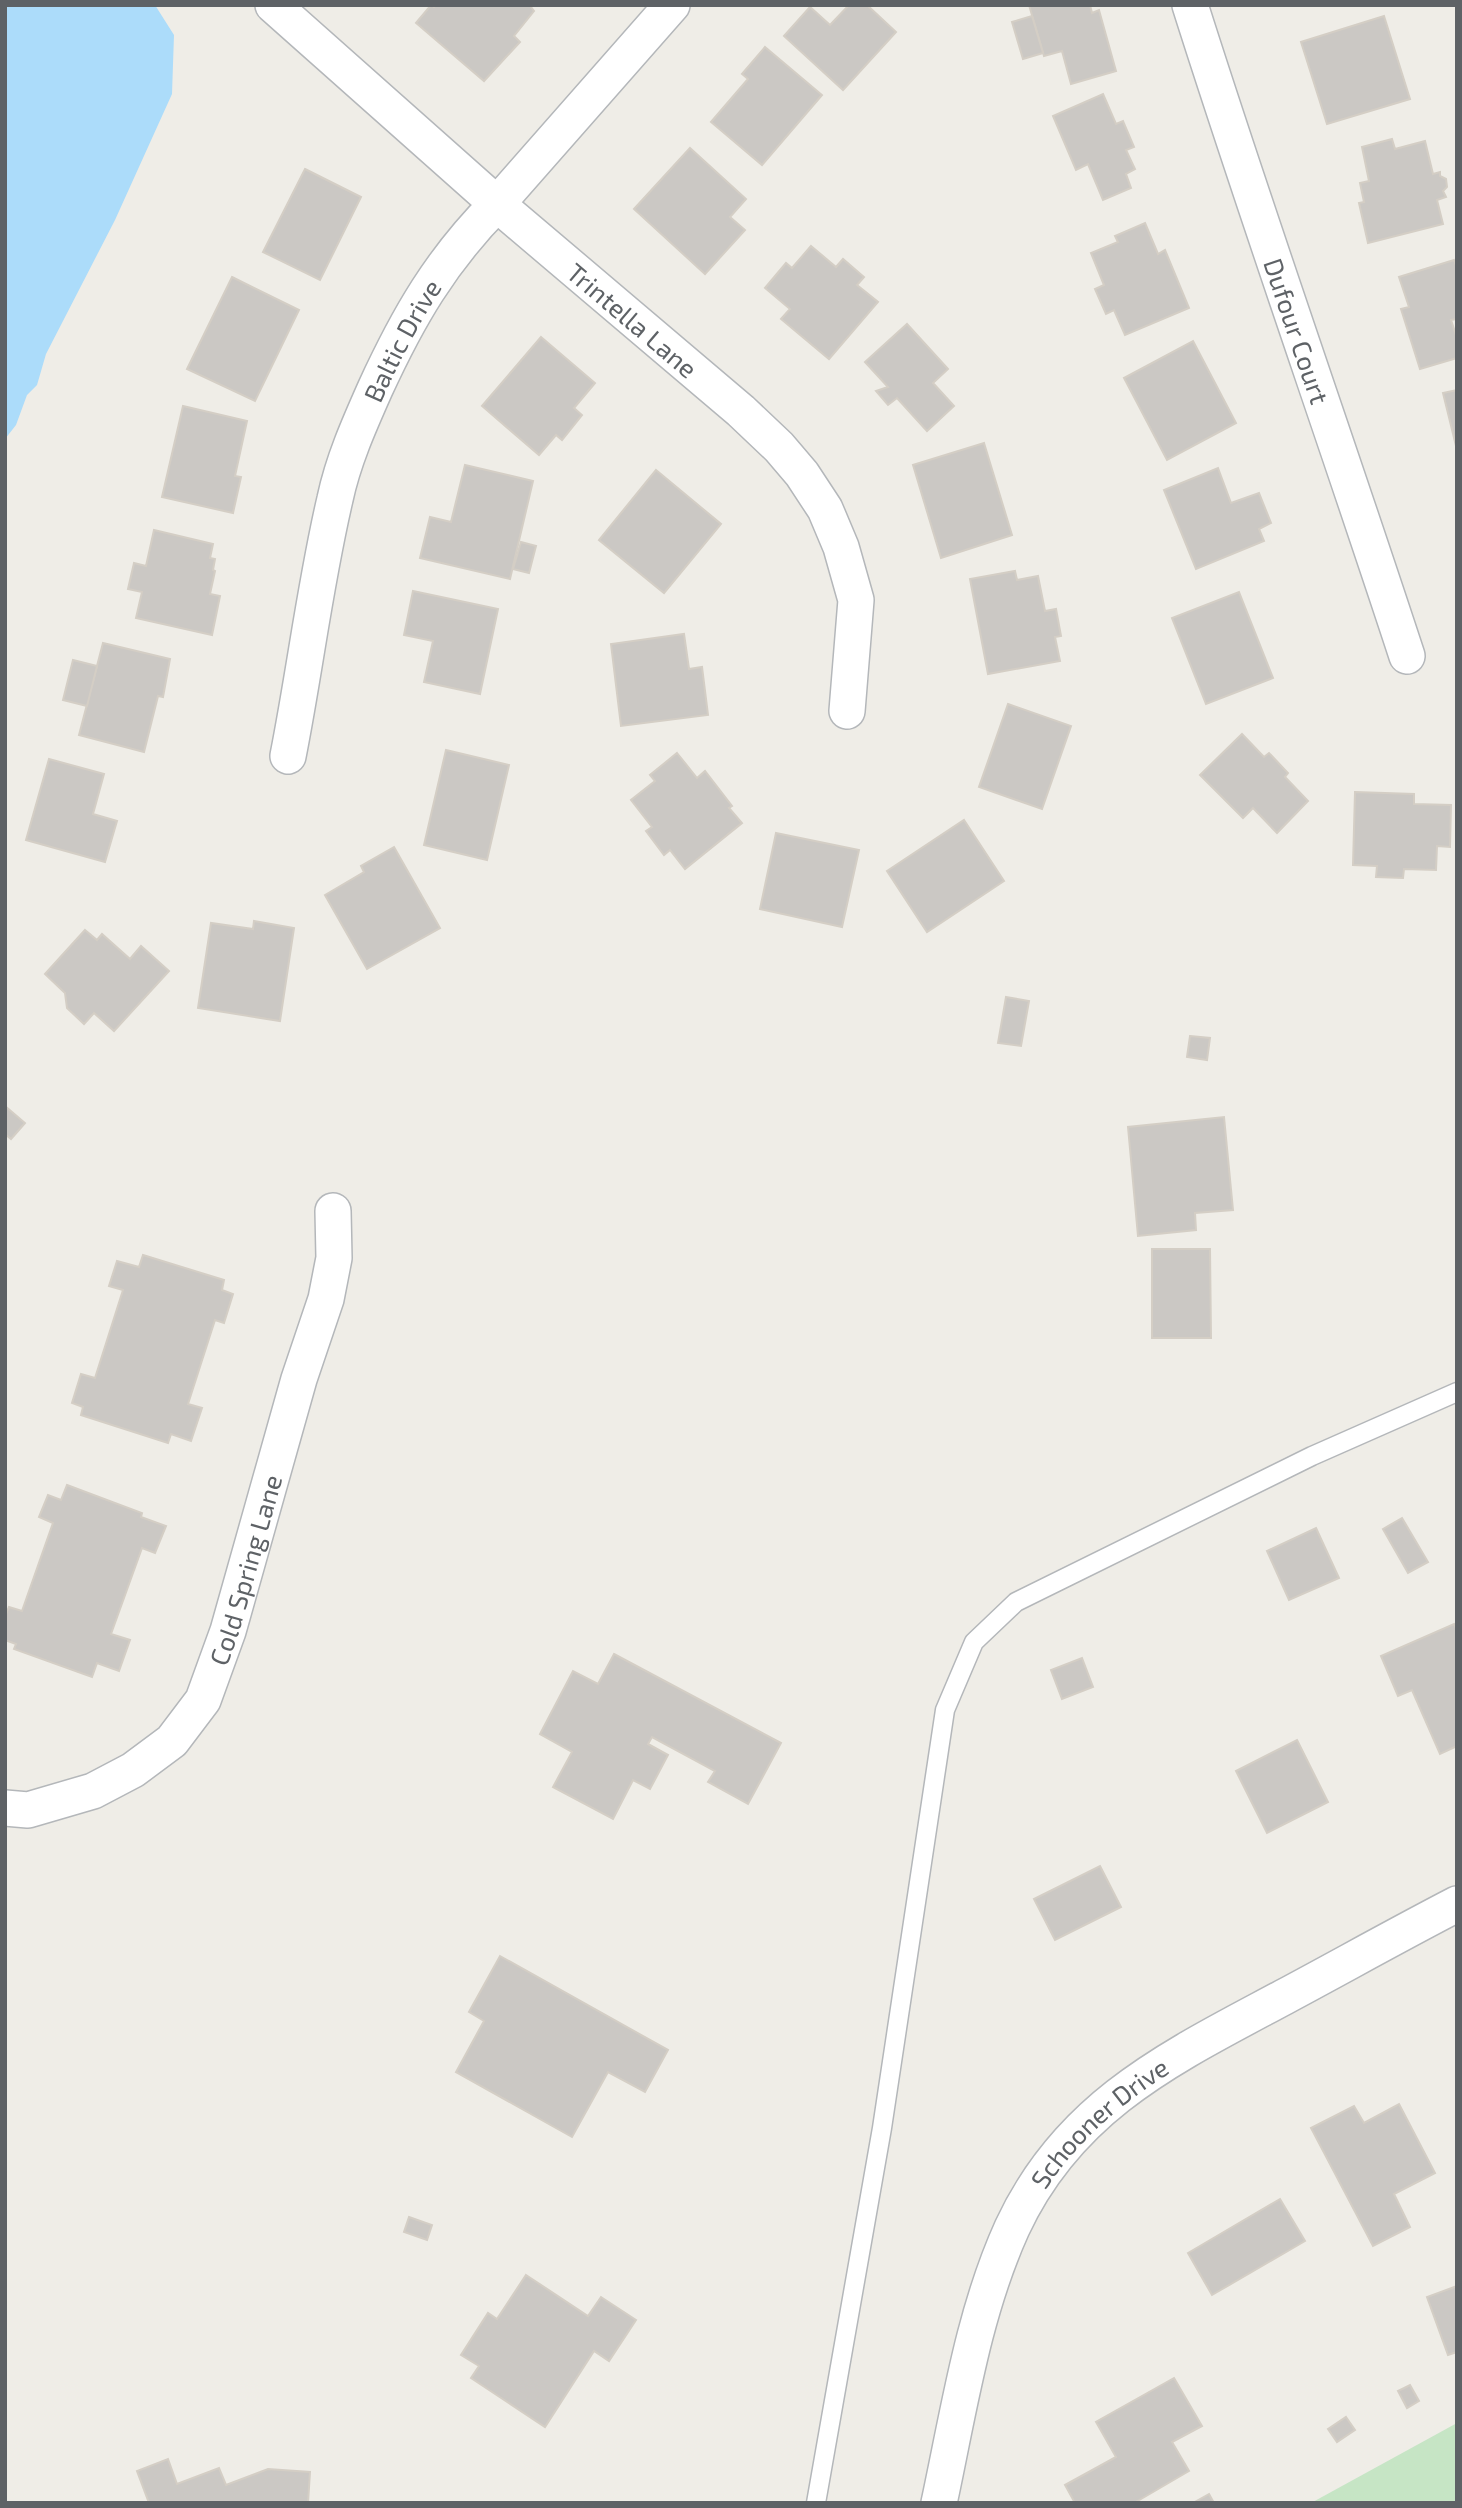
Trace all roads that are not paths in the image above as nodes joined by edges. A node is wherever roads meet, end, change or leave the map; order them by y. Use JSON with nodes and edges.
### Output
{"nodes":[{"id":1,"x":273,"y":5,"type":"edge"},
{"id":2,"x":672,"y":5,"type":"edge"},
{"id":3,"x":1190,"y":5,"type":"edge"},
{"id":4,"x":497,"y":204,"type":"junction"},
{"id":5,"x":1407,"y":656,"type":"dead end"},
{"id":6,"x":847,"y":711,"type":"dead end"},
{"id":7,"x":288,"y":756,"type":"dead end"},
{"id":8,"x":333,"y":1211,"type":"dead end"},
{"id":9,"x":1457,"y":1392,"type":"edge"},
{"id":10,"x":5,"y":1808,"type":"edge"},
{"id":11,"x":1457,"y":1905,"type":"edge"},
{"id":12,"x":816,"y":2503,"type":"edge"},
{"id":13,"x":939,"y":2503,"type":"edge"}],
"edges":[{"from":1,"to":4,"type":"street","name":"Trintella Lane"},
{"from":2,"to":4,"type":"street","name":"Baltic Drive"},
{"from":3,"to":5,"type":"street","name":"Dufour Court"},
{"from":4,"to":6,"type":"street","name":"Trintella Lane"},
{"from":4,"to":7,"type":"street","name":"Baltic Drive"},
{"from":8,"to":10,"type":"street","name":"Cold Spring Lane"},
{"from":9,"to":12,"type":"lane"},
{"from":11,"to":13,"type":"street","name":"Schooner Drive"}]}
